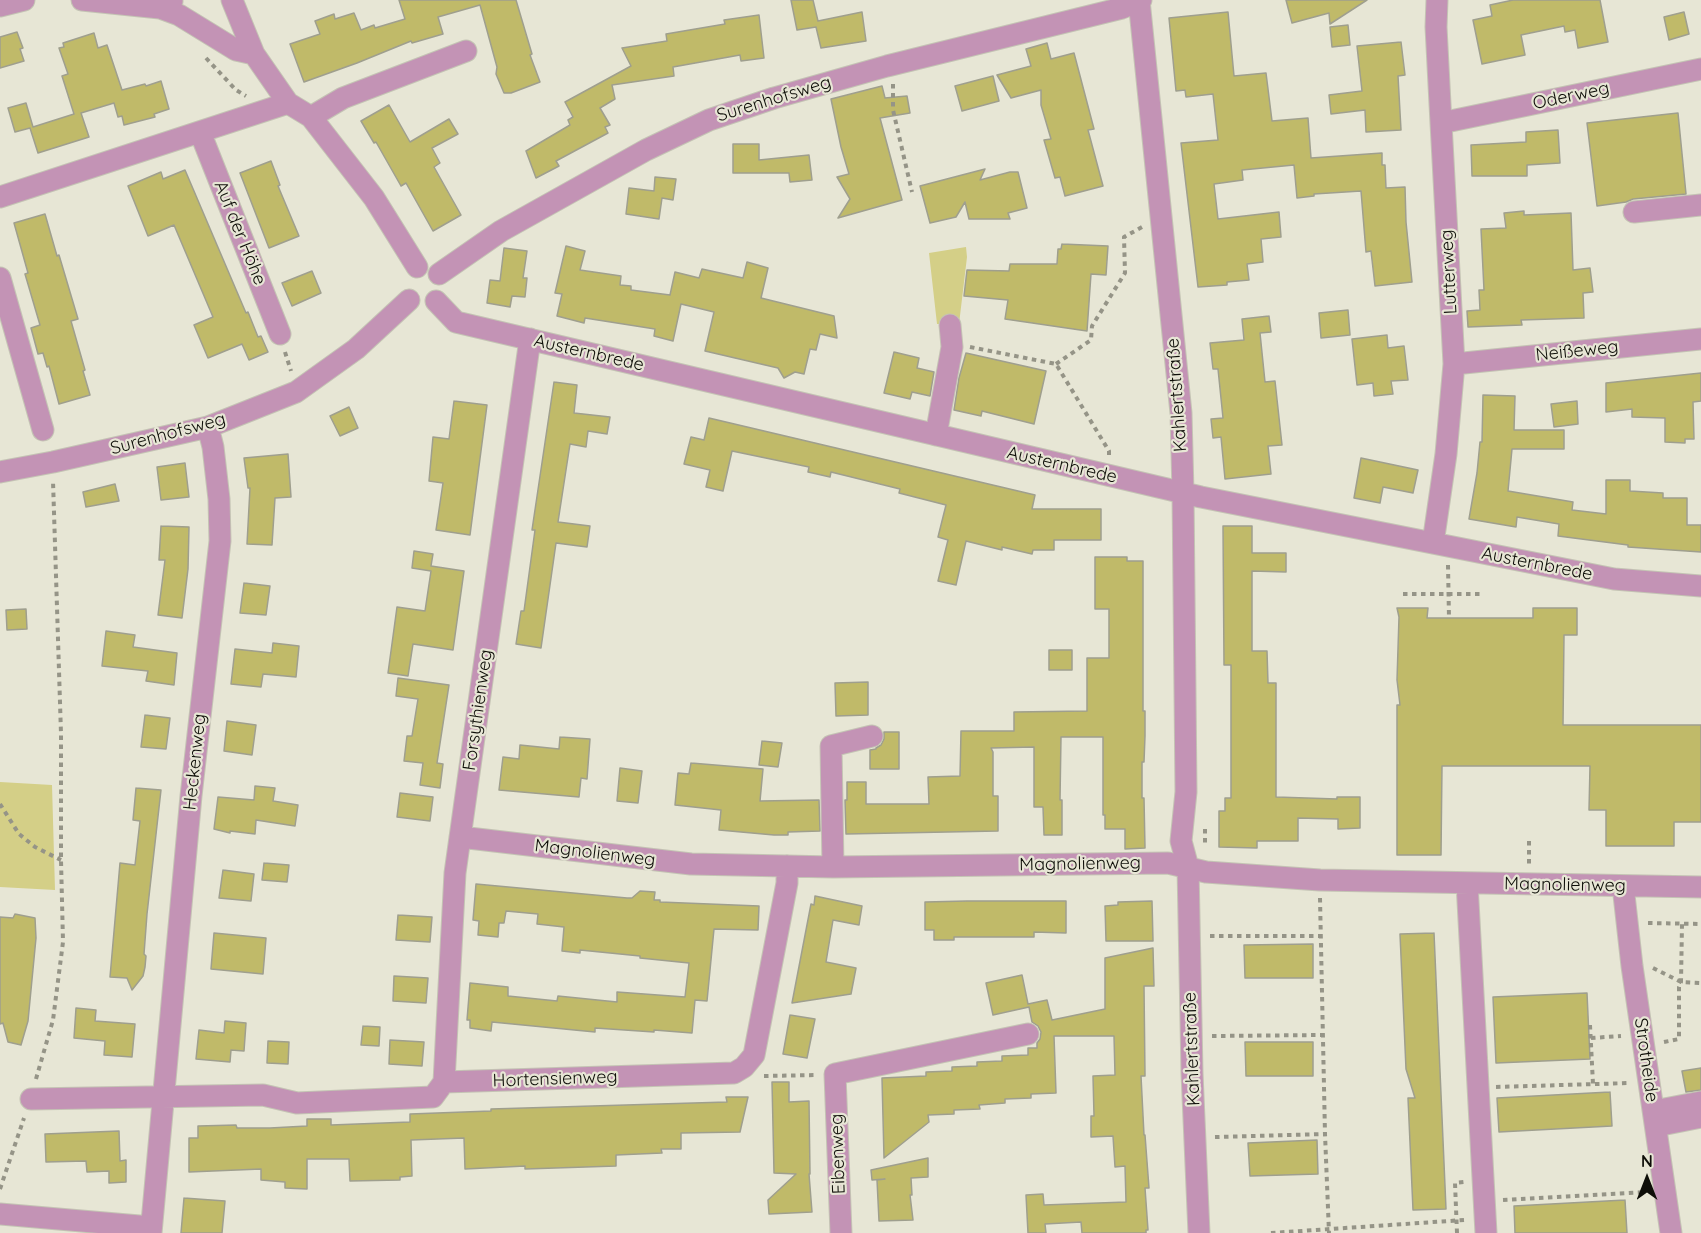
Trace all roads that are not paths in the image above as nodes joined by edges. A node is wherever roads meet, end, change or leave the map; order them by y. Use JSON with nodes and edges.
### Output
{"nodes":[{"id":1,"x":24,"y":0,"type":"edge"},
{"id":2,"x":82,"y":0,"type":"edge"},
{"id":3,"x":232,"y":0,"type":"edge"},
{"id":4,"x":1140,"y":0,"type":"edge"},
{"id":5,"x":1437,"y":0,"type":"edge"},
{"id":6,"x":167,"y":4,"type":"edge"},
{"id":7,"x":0,"y":6,"type":"edge"},
{"id":8,"x":466,"y":51,"type":"dead end"},
{"id":9,"x":254,"y":54,"type":"junction"},
{"id":10,"x":1701,"y":69,"type":"edge"},
{"id":11,"x":278,"y":106,"type":"junction"},
{"id":12,"x":311,"y":117,"type":"junction"},
{"id":13,"x":1441,"y":123,"type":"junction"},
{"id":14,"x":200,"y":132,"type":"junction"},
{"id":15,"x":0,"y":197,"type":"edge"},
{"id":16,"x":1701,"y":205,"type":"edge"},
{"id":17,"x":1634,"y":212,"type":"dead end"},
{"id":18,"x":417,"y":267,"type":"junction"},
{"id":19,"x":439,"y":274,"type":"junction"},
{"id":20,"x":0,"y":279,"type":"edge"},
{"id":21,"x":409,"y":300,"type":"junction"},
{"id":22,"x":435,"y":301,"type":"junction"},
{"id":23,"x":950,"y":325,"type":"dead end"},
{"id":24,"x":280,"y":334,"type":"road end"},
{"id":25,"x":530,"y":339,"type":"junction"},
{"id":26,"x":1701,"y":339,"type":"edge"},
{"id":27,"x":1454,"y":364,"type":"junction"},
{"id":28,"x":208,"y":427,"type":"junction"},
{"id":29,"x":43,"y":430,"type":"dead end"},
{"id":30,"x":936,"y":435,"type":"junction"},
{"id":31,"x":0,"y":472,"type":"edge"},
{"id":32,"x":1184,"y":493,"type":"junction"},
{"id":33,"x":1442,"y":545,"type":"junction"},
{"id":34,"x":1701,"y":586,"type":"edge"},
{"id":35,"x":872,"y":736,"type":"dead end"},
{"id":36,"x":460,"y":837,"type":"junction"},
{"id":37,"x":787,"y":866,"type":"junction"},
{"id":38,"x":1188,"y":866,"type":"junction"},
{"id":39,"x":833,"y":867,"type":"junction"},
{"id":40,"x":1467,"y":883,"type":"junction"},
{"id":41,"x":1623,"y":886,"type":"junction"},
{"id":42,"x":1701,"y":886,"type":"edge"},
{"id":43,"x":1028,"y":1034,"type":"dead end"},
{"id":44,"x":444,"y":1082,"type":"junction"},
{"id":45,"x":164,"y":1098,"type":"junction"},
{"id":46,"x":31,"y":1099,"type":"road end"},
{"id":47,"x":1701,"y":1102,"type":"edge"},
{"id":48,"x":1701,"y":1117,"type":"edge"},
{"id":49,"x":1655,"y":1118,"type":"junction"},
{"id":50,"x":0,"y":1214,"type":"edge"},
{"id":51,"x":1485,"y":1218,"type":"edge"},
{"id":52,"x":151,"y":1230,"type":"edge"},
{"id":53,"x":841,"y":1233,"type":"edge"},
{"id":54,"x":1199,"y":1233,"type":"edge"},
{"id":55,"x":1671,"y":1233,"type":"edge"}],
"edges":[{"from":1,"to":7,"type":"street"},
{"from":2,"to":6,"type":"street"},
{"from":3,"to":9,"type":"street"},
{"from":4,"to":19,"type":"street","name":"Surenhofsweg"},
{"from":4,"to":32,"type":"street","name":"Kahlertstraße"},
{"from":5,"to":13,"type":"street","name":"Lutterweg"},
{"from":6,"to":9,"type":"street"},
{"from":8,"to":12,"type":"street"},
{"from":9,"to":11,"type":"street"},
{"from":10,"to":13,"type":"street","name":"Oderweg"},
{"from":11,"to":12,"type":"street"},
{"from":11,"to":14,"type":"street"},
{"from":12,"to":18,"type":"street"},
{"from":13,"to":27,"type":"street","name":"Lutterweg"},
{"from":14,"to":15,"type":"street"},
{"from":14,"to":24,"type":"street","name":"Auf der Höhe"},
{"from":16,"to":17,"type":"street"},
{"from":18,"to":19,"type":"street"},
{"from":18,"to":21,"type":"street"},
{"from":19,"to":22,"type":"street"},
{"from":20,"to":29,"type":"street"},
{"from":21,"to":22,"type":"street"},
{"from":21,"to":28,"type":"street","name":"Surenhofsweg"},
{"from":22,"to":25,"type":"street","name":"Austernbrede"},
{"from":23,"to":30,"type":"street"},
{"from":25,"to":30,"type":"street","name":"Austernbrede"},
{"from":25,"to":36,"type":"street","name":"Forsythienweg"},
{"from":26,"to":27,"type":"street","name":"Neißeweg"},
{"from":27,"to":33,"type":"street","name":"Lutterweg"},
{"from":28,"to":31,"type":"street","name":"Surenhofsweg"},
{"from":28,"to":45,"type":"street","name":"Heckenweg"},
{"from":30,"to":32,"type":"street","name":"Austernbrede"},
{"from":32,"to":33,"type":"street","name":"Austernbrede"},
{"from":32,"to":38,"type":"street","name":"Kahlertstraße"},
{"from":33,"to":34,"type":"street","name":"Austernbrede"},
{"from":35,"to":39,"type":"street"},
{"from":36,"to":37,"type":"street","name":"Magnolienweg"},
{"from":36,"to":44,"type":"street","name":"Forsythienweg"},
{"from":37,"to":39,"type":"street","name":"Magnolienweg"},
{"from":37,"to":44,"type":"street","name":"Hortensienweg"},
{"from":38,"to":39,"type":"street","name":"Magnolienweg"},
{"from":38,"to":40,"type":"street","name":"Magnolienweg"},
{"from":38,"to":54,"type":"street","name":"Kahlertstraße"},
{"from":40,"to":41,"type":"street","name":"Magnolienweg"},
{"from":40,"to":51,"type":"street"},
{"from":41,"to":42,"type":"street","name":"Magnolienweg"},
{"from":41,"to":49,"type":"street","name":"Strotheide"},
{"from":43,"to":53,"type":"street","name":"Eibenweg"},
{"from":44,"to":45,"type":"street"},
{"from":45,"to":46,"type":"street"},
{"from":45,"to":52,"type":"street","name":"Heckenweg"},
{"from":47,"to":49,"type":"street"},
{"from":48,"to":49,"type":"street"},
{"from":49,"to":55,"type":"street","name":"Strotheide"},
{"from":50,"to":52,"type":"street"}]}
